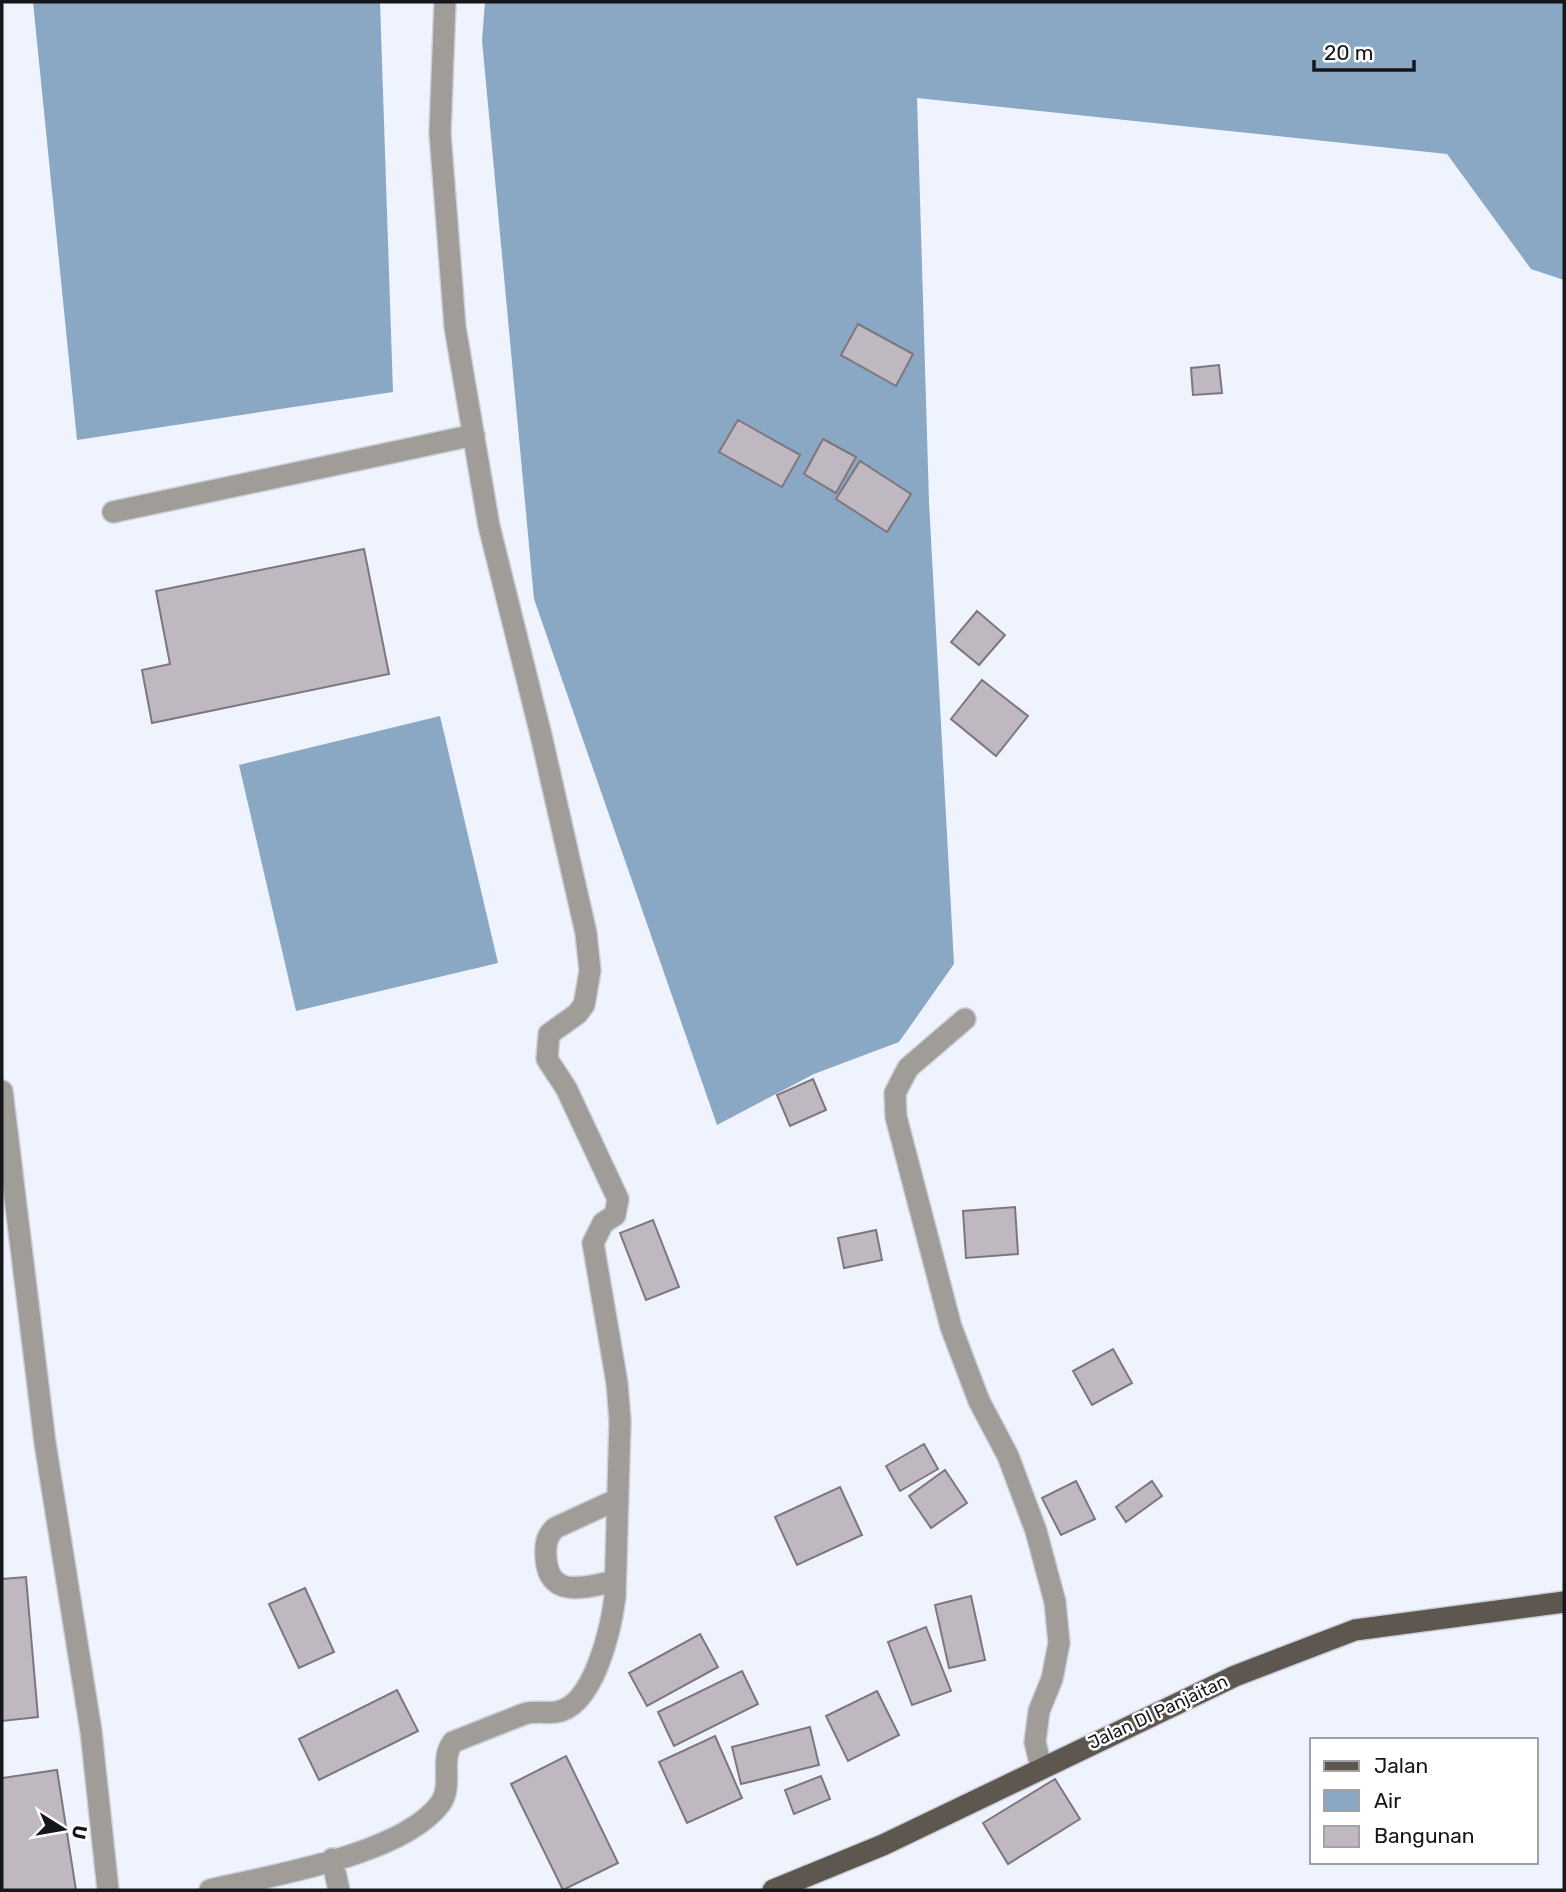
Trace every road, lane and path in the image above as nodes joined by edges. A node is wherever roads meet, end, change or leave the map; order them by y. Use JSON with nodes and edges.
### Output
{"nodes":[{"id":1,"x":445,"y":2,"type":"edge"},
{"id":2,"x":474,"y":435,"type":"junction"},
{"id":3,"x":113,"y":512,"type":"dead end"},
{"id":4,"x":965,"y":1020,"type":"dead end"},
{"id":5,"x":2,"y":1091,"type":"edge"},
{"id":6,"x":618,"y":1499,"type":"junction"},
{"id":7,"x":615,"y":1581,"type":"junction"},
{"id":8,"x":1564,"y":1602,"type":"edge"},
{"id":9,"x":1041,"y":1768,"type":"junction"},
{"id":10,"x":332,"y":1859,"type":"junction"},
{"id":11,"x":108,"y":1890,"type":"edge"},
{"id":12,"x":210,"y":1890,"type":"edge"},
{"id":13,"x":339,"y":1890,"type":"edge"},
{"id":14,"x":773,"y":1890,"type":"edge"}],
"edges":[{"from":1,"to":2,"type":"street"},
{"from":2,"to":3,"type":"street"},
{"from":2,"to":6,"type":"street"},
{"from":4,"to":9,"type":"street"},
{"from":5,"to":11,"type":"street"},
{"from":6,"to":7,"type":"street"},
{"from":6,"to":7,"type":"street"},
{"from":7,"to":10,"type":"street"},
{"from":8,"to":9,"type":"main road","name":"Jalan DI Panjaitan"},
{"from":9,"to":14,"type":"main road","name":"Jalan DI Panjaitan"},
{"from":10,"to":12,"type":"street"},
{"from":10,"to":13,"type":"street"}]}
